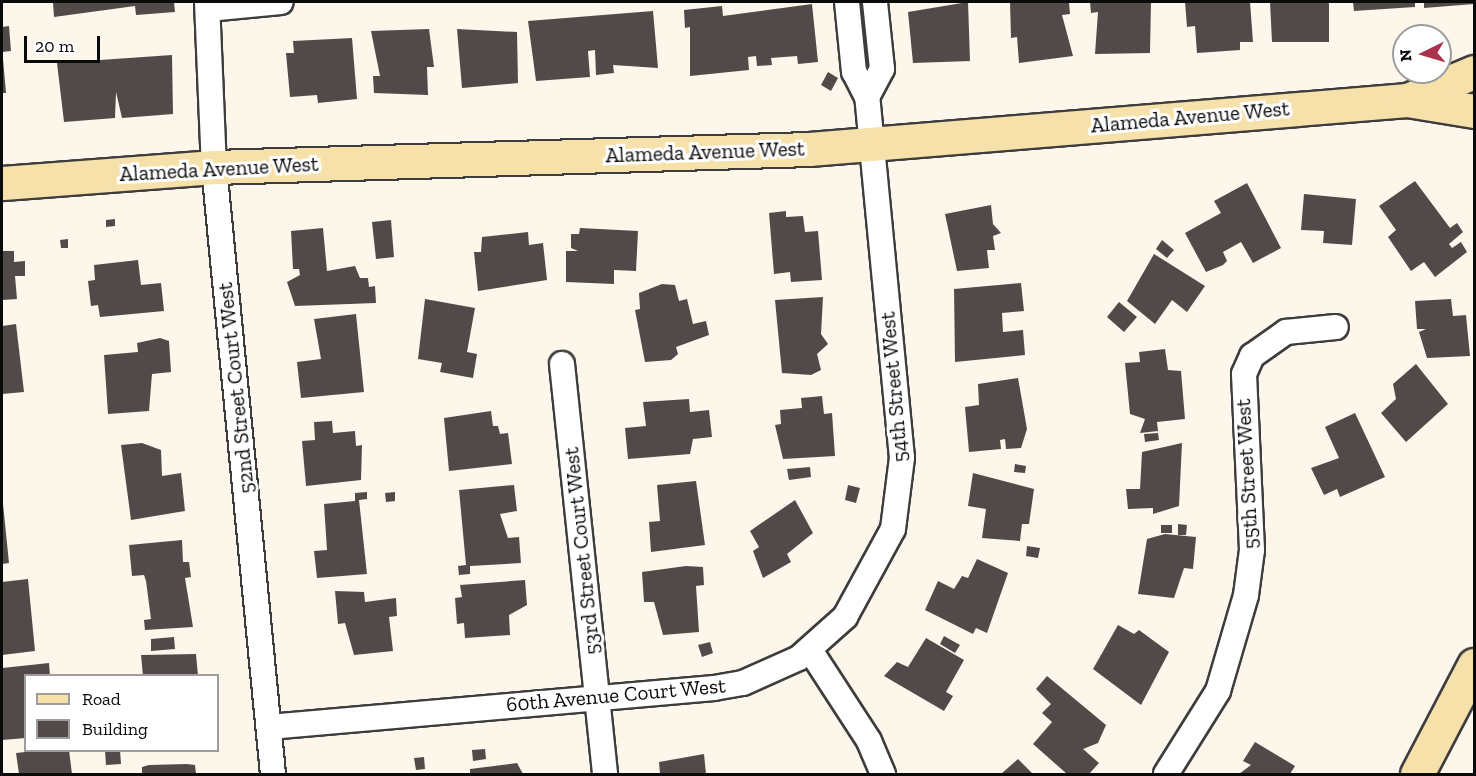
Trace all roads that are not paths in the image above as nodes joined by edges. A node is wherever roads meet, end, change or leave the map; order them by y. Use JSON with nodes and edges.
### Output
{"nodes":[{"id":1,"x":280,"y":2,"type":"edge"},
{"id":2,"x":847,"y":2,"type":"edge"},
{"id":3,"x":875,"y":2,"type":"edge"},
{"id":4,"x":208,"y":5,"type":"edge"},
{"id":5,"x":1474,"y":72,"type":"edge"},
{"id":6,"x":867,"y":97,"type":"junction"},
{"id":7,"x":1407,"y":100,"type":"junction"},
{"id":8,"x":1474,"y":111,"type":"edge"},
{"id":9,"x":870,"y":143,"type":"junction"},
{"id":10,"x":214,"y":167,"type":"junction"},
{"id":11,"x":2,"y":183,"type":"edge"},
{"id":12,"x":1336,"y":327,"type":"dead end"},
{"id":13,"x":562,"y":364,"type":"dead end"},
{"id":14,"x":810,"y":650,"type":"junction"},
{"id":15,"x":1474,"y":665,"type":"edge"},
{"id":16,"x":597,"y":696,"type":"junction"},
{"id":17,"x":1474,"y":716,"type":"edge"},
{"id":18,"x":269,"y":727,"type":"junction"},
{"id":19,"x":273,"y":774,"type":"edge"},
{"id":20,"x":605,"y":774,"type":"edge"},
{"id":21,"x":883,"y":774,"type":"edge"},
{"id":22,"x":1166,"y":774,"type":"edge"},
{"id":23,"x":1417,"y":774,"type":"edge"},
{"id":24,"x":1441,"y":774,"type":"edge"}],
"edges":[{"from":1,"to":4,"type":"street"},
{"from":2,"to":6,"type":"street","name":"54th Street West"},
{"from":3,"to":6,"type":"street"},
{"from":4,"to":10,"type":"street","name":"52nd Street Court West"},
{"from":5,"to":7,"type":"street","name":"Alameda Avenue West"},
{"from":6,"to":9,"type":"street","name":"54th Street West"},
{"from":7,"to":8,"type":"street","name":"Alameda Avenue West"},
{"from":7,"to":9,"type":"street","name":"Alameda Avenue West"},
{"from":9,"to":10,"type":"street","name":"Alameda Avenue West"},
{"from":9,"to":14,"type":"street","name":"54th Street West"},
{"from":10,"to":11,"type":"street","name":"Alameda Avenue West"},
{"from":10,"to":18,"type":"street","name":"52nd Street Court West"},
{"from":12,"to":22,"type":"street","name":"55th Street West"},
{"from":13,"to":16,"type":"street","name":"53rd Street Court West"},
{"from":14,"to":16,"type":"street","name":"60th Avenue Court West"},
{"from":14,"to":21,"type":"street"},
{"from":15,"to":23,"type":"street"},
{"from":16,"to":18,"type":"street","name":"60th Avenue Court West"},
{"from":16,"to":20,"type":"street","name":"53rd Street Court West"},
{"from":17,"to":24,"type":"street"},
{"from":18,"to":19,"type":"street","name":"52nd Street Court West"}]}
